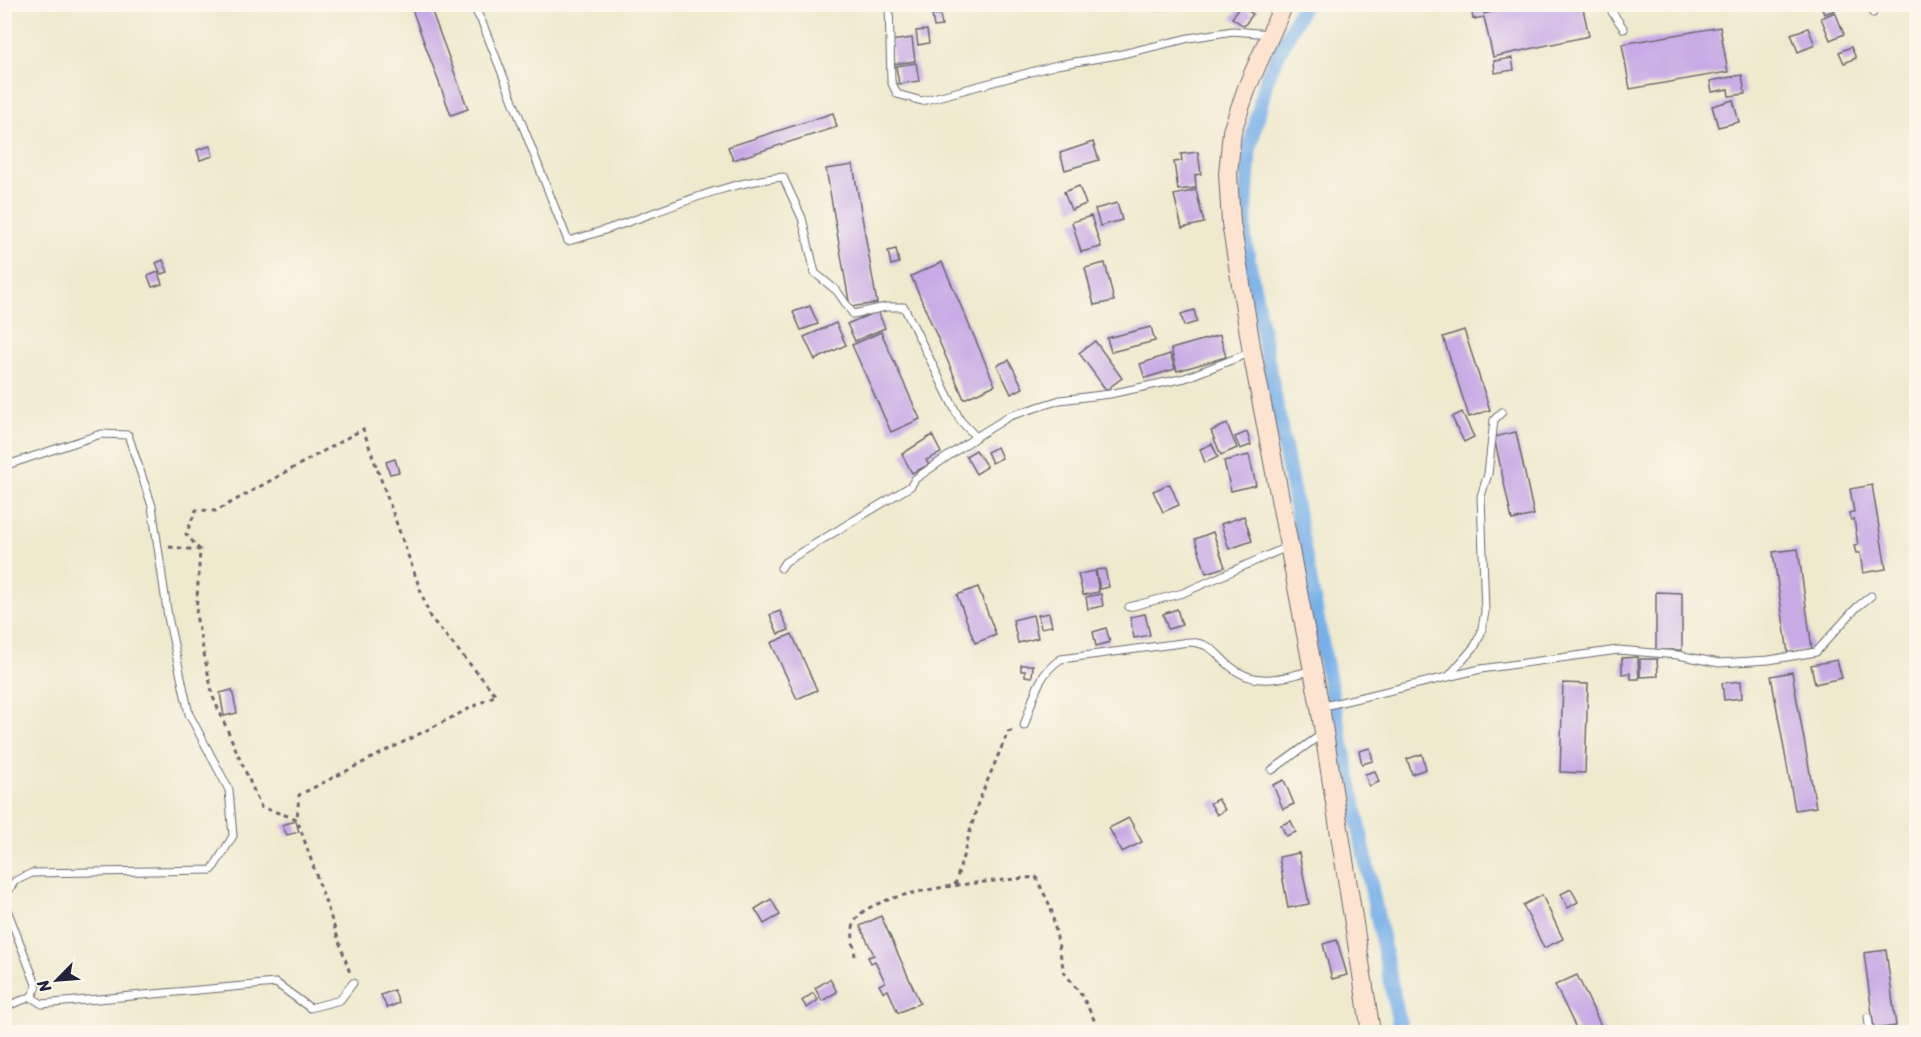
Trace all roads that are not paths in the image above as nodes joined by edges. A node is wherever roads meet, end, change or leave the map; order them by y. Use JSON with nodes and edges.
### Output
{"nodes":[{"id":1,"x":472,"y":4,"type":"edge"},
{"id":2,"x":889,"y":4,"type":"edge"},
{"id":3,"x":1284,"y":4,"type":"edge"},
{"id":4,"x":1611,"y":4,"type":"edge"},
{"id":5,"x":1868,"y":4,"type":"edge"},
{"id":6,"x":1873,"y":13,"type":"dead end"},
{"id":7,"x":1624,"y":29,"type":"dead end"},
{"id":8,"x":1270,"y":34,"type":"junction"},
{"id":9,"x":1252,"y":352,"type":"junction"},
{"id":10,"x":1502,"y":412,"type":"dead end"},
{"id":11,"x":976,"y":437,"type":"junction"},
{"id":12,"x":4,"y":466,"type":"edge"},
{"id":13,"x":1289,"y":546,"type":"junction"},
{"id":14,"x":781,"y":568,"type":"dead end"},
{"id":15,"x":1871,"y":596,"type":"dead end"},
{"id":16,"x":1129,"y":607,"type":"dead end"},
{"id":17,"x":1313,"y":670,"type":"junction"},
{"id":18,"x":1448,"y":677,"type":"junction"},
{"id":19,"x":1320,"y":707,"type":"junction"},
{"id":20,"x":1024,"y":726,"type":"road end"},
{"id":21,"x":1324,"y":732,"type":"junction"},
{"id":22,"x":1272,"y":770,"type":"dead end"},
{"id":23,"x":4,"y":896,"type":"edge"},
{"id":24,"x":4,"y":902,"type":"edge"},
{"id":25,"x":353,"y":983,"type":"road end"},
{"id":26,"x":31,"y":997,"type":"junction"},
{"id":27,"x":4,"y":1007,"type":"edge"},
{"id":28,"x":1868,"y":1017,"type":"dead end"},
{"id":29,"x":1371,"y":1032,"type":"edge"},
{"id":30,"x":1870,"y":1032,"type":"edge"}],
"edges":[{"from":1,"to":11,"type":"lane"},
{"from":2,"to":8,"type":"lane"},
{"from":3,"to":8,"type":"street"},
{"from":4,"to":7,"type":"lane"},
{"from":5,"to":6,"type":"lane"},
{"from":8,"to":9,"type":"street"},
{"from":9,"to":11,"type":"lane"},
{"from":9,"to":13,"type":"street"},
{"from":10,"to":18,"type":"lane"},
{"from":11,"to":14,"type":"lane"},
{"from":12,"to":23,"type":"lane"},
{"from":13,"to":16,"type":"lane"},
{"from":13,"to":17,"type":"street"},
{"from":15,"to":18,"type":"lane"},
{"from":17,"to":19,"type":"street"},
{"from":17,"to":20,"type":"lane"},
{"from":18,"to":19,"type":"lane"},
{"from":19,"to":21,"type":"street"},
{"from":21,"to":22,"type":"lane"},
{"from":21,"to":29,"type":"street"},
{"from":24,"to":26,"type":"lane"},
{"from":25,"to":26,"type":"lane"},
{"from":26,"to":27,"type":"lane"},
{"from":28,"to":30,"type":"lane"}]}
